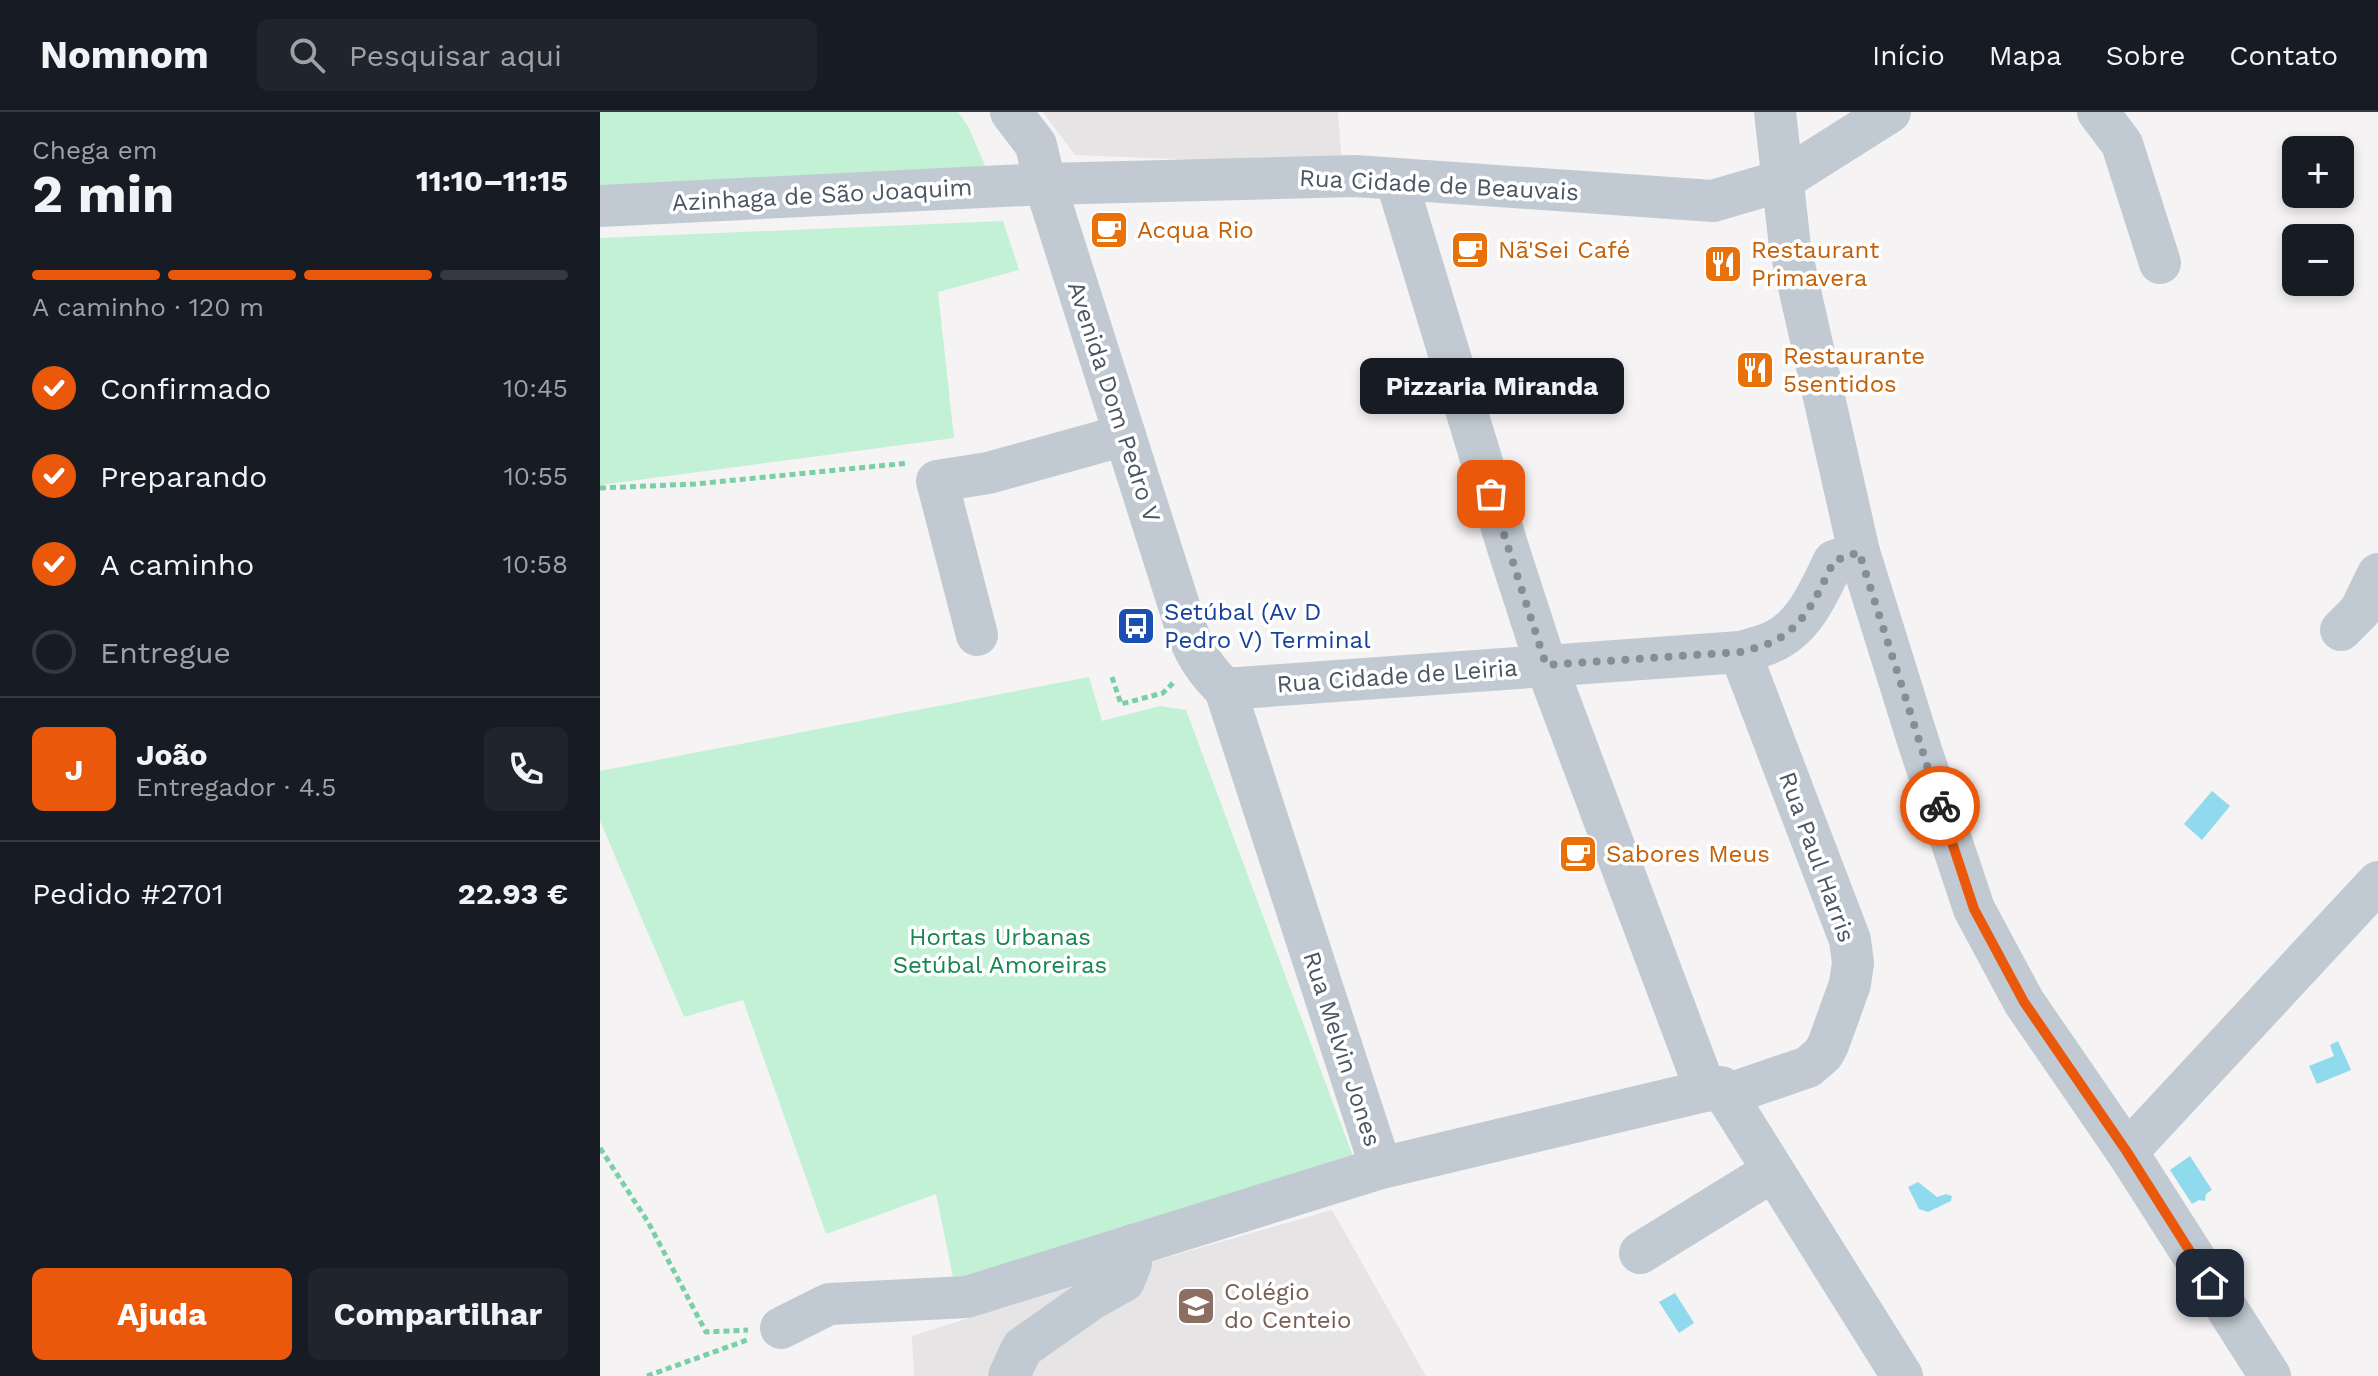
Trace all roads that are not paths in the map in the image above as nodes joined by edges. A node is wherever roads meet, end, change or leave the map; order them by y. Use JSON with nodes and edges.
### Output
{"nodes":[{"id":1,"x":1011,"y":112,"type":"edge"},
{"id":2,"x":1775,"y":112,"type":"edge"},
{"id":3,"x":1890,"y":112,"type":"edge"},
{"id":4,"x":2098,"y":112,"type":"edge"},
{"id":5,"x":1396,"y":179,"type":"junction"},
{"id":6,"x":1781,"y":181,"type":"junction"},
{"id":7,"x":1045,"y":184,"type":"junction"},
{"id":8,"x":600,"y":206,"type":"edge"},
{"id":9,"x":2160,"y":263,"type":"dead end"},
{"id":10,"x":1125,"y":435,"type":"junction"},
{"id":11,"x":1859,"y":552,"type":"junction"},
{"id":12,"x":2378,"y":574,"type":"edge"},
{"id":13,"x":2341,"y":630,"type":"dead end"},
{"id":14,"x":977,"y":635,"type":"dead end"},
{"id":15,"x":1740,"y":652,"type":"junction"},
{"id":16,"x":1546,"y":665,"type":"junction"},
{"id":17,"x":1225,"y":689,"type":"junction"},
{"id":18,"x":2378,"y":882,"type":"edge"},
{"id":19,"x":1718,"y":1091,"type":"junction"},
{"id":20,"x":2127,"y":1152,"type":"junction"},
{"id":21,"x":1381,"y":1168,"type":"junction"},
{"id":22,"x":1773,"y":1171,"type":"junction"},
{"id":23,"x":1132,"y":1245,"type":"junction"},
{"id":24,"x":1640,"y":1253,"type":"dead end"},
{"id":25,"x":781,"y":1328,"type":"road end"},
{"id":26,"x":1009,"y":1376,"type":"edge"},
{"id":27,"x":1902,"y":1376,"type":"edge"},
{"id":28,"x":2270,"y":1376,"type":"edge"}],
"edges":[{"from":1,"to":7,"type":"street","name":"Avenida Dom Pedro V"},
{"from":2,"to":6,"type":"street"},
{"from":3,"to":6,"type":"street","name":"Rua Cidade de Beauvais"},
{"from":4,"to":9,"type":"street"},
{"from":5,"to":6,"type":"street","name":"Rua Cidade de Beauvais"},
{"from":5,"to":7,"type":"street","name":"Rua Cidade de Beauvais"},
{"from":5,"to":16,"type":"street"},
{"from":6,"to":11,"type":"street"},
{"from":7,"to":8,"type":"street","name":"Azinhaga de São Joaquim"},
{"from":7,"to":10,"type":"street","name":"Avenida Dom Pedro V"},
{"from":10,"to":14,"type":"street"},
{"from":10,"to":17,"type":"street","name":"Avenida Dom Pedro V"},
{"from":11,"to":15,"type":"street","name":"Rua Cidade de Leiria"},
{"from":11,"to":20,"type":"street"},
{"from":12,"to":13,"type":"street"},
{"from":15,"to":16,"type":"street","name":"Rua Cidade de Leiria"},
{"from":15,"to":19,"type":"street","name":"Rua Paul Harris"},
{"from":16,"to":17,"type":"street","name":"Rua Cidade de Leiria"},
{"from":16,"to":19,"type":"street"},
{"from":17,"to":21,"type":"street","name":"Rua Melvin Jones"},
{"from":18,"to":20,"type":"street"},
{"from":19,"to":21,"type":"street","name":"Rua Melvin Jones"},
{"from":19,"to":22,"type":"street"},
{"from":20,"to":28,"type":"street"},
{"from":21,"to":23,"type":"street"},
{"from":22,"to":24,"type":"street"},
{"from":22,"to":27,"type":"street"},
{"from":23,"to":25,"type":"street"},
{"from":23,"to":26,"type":"street"}]}
